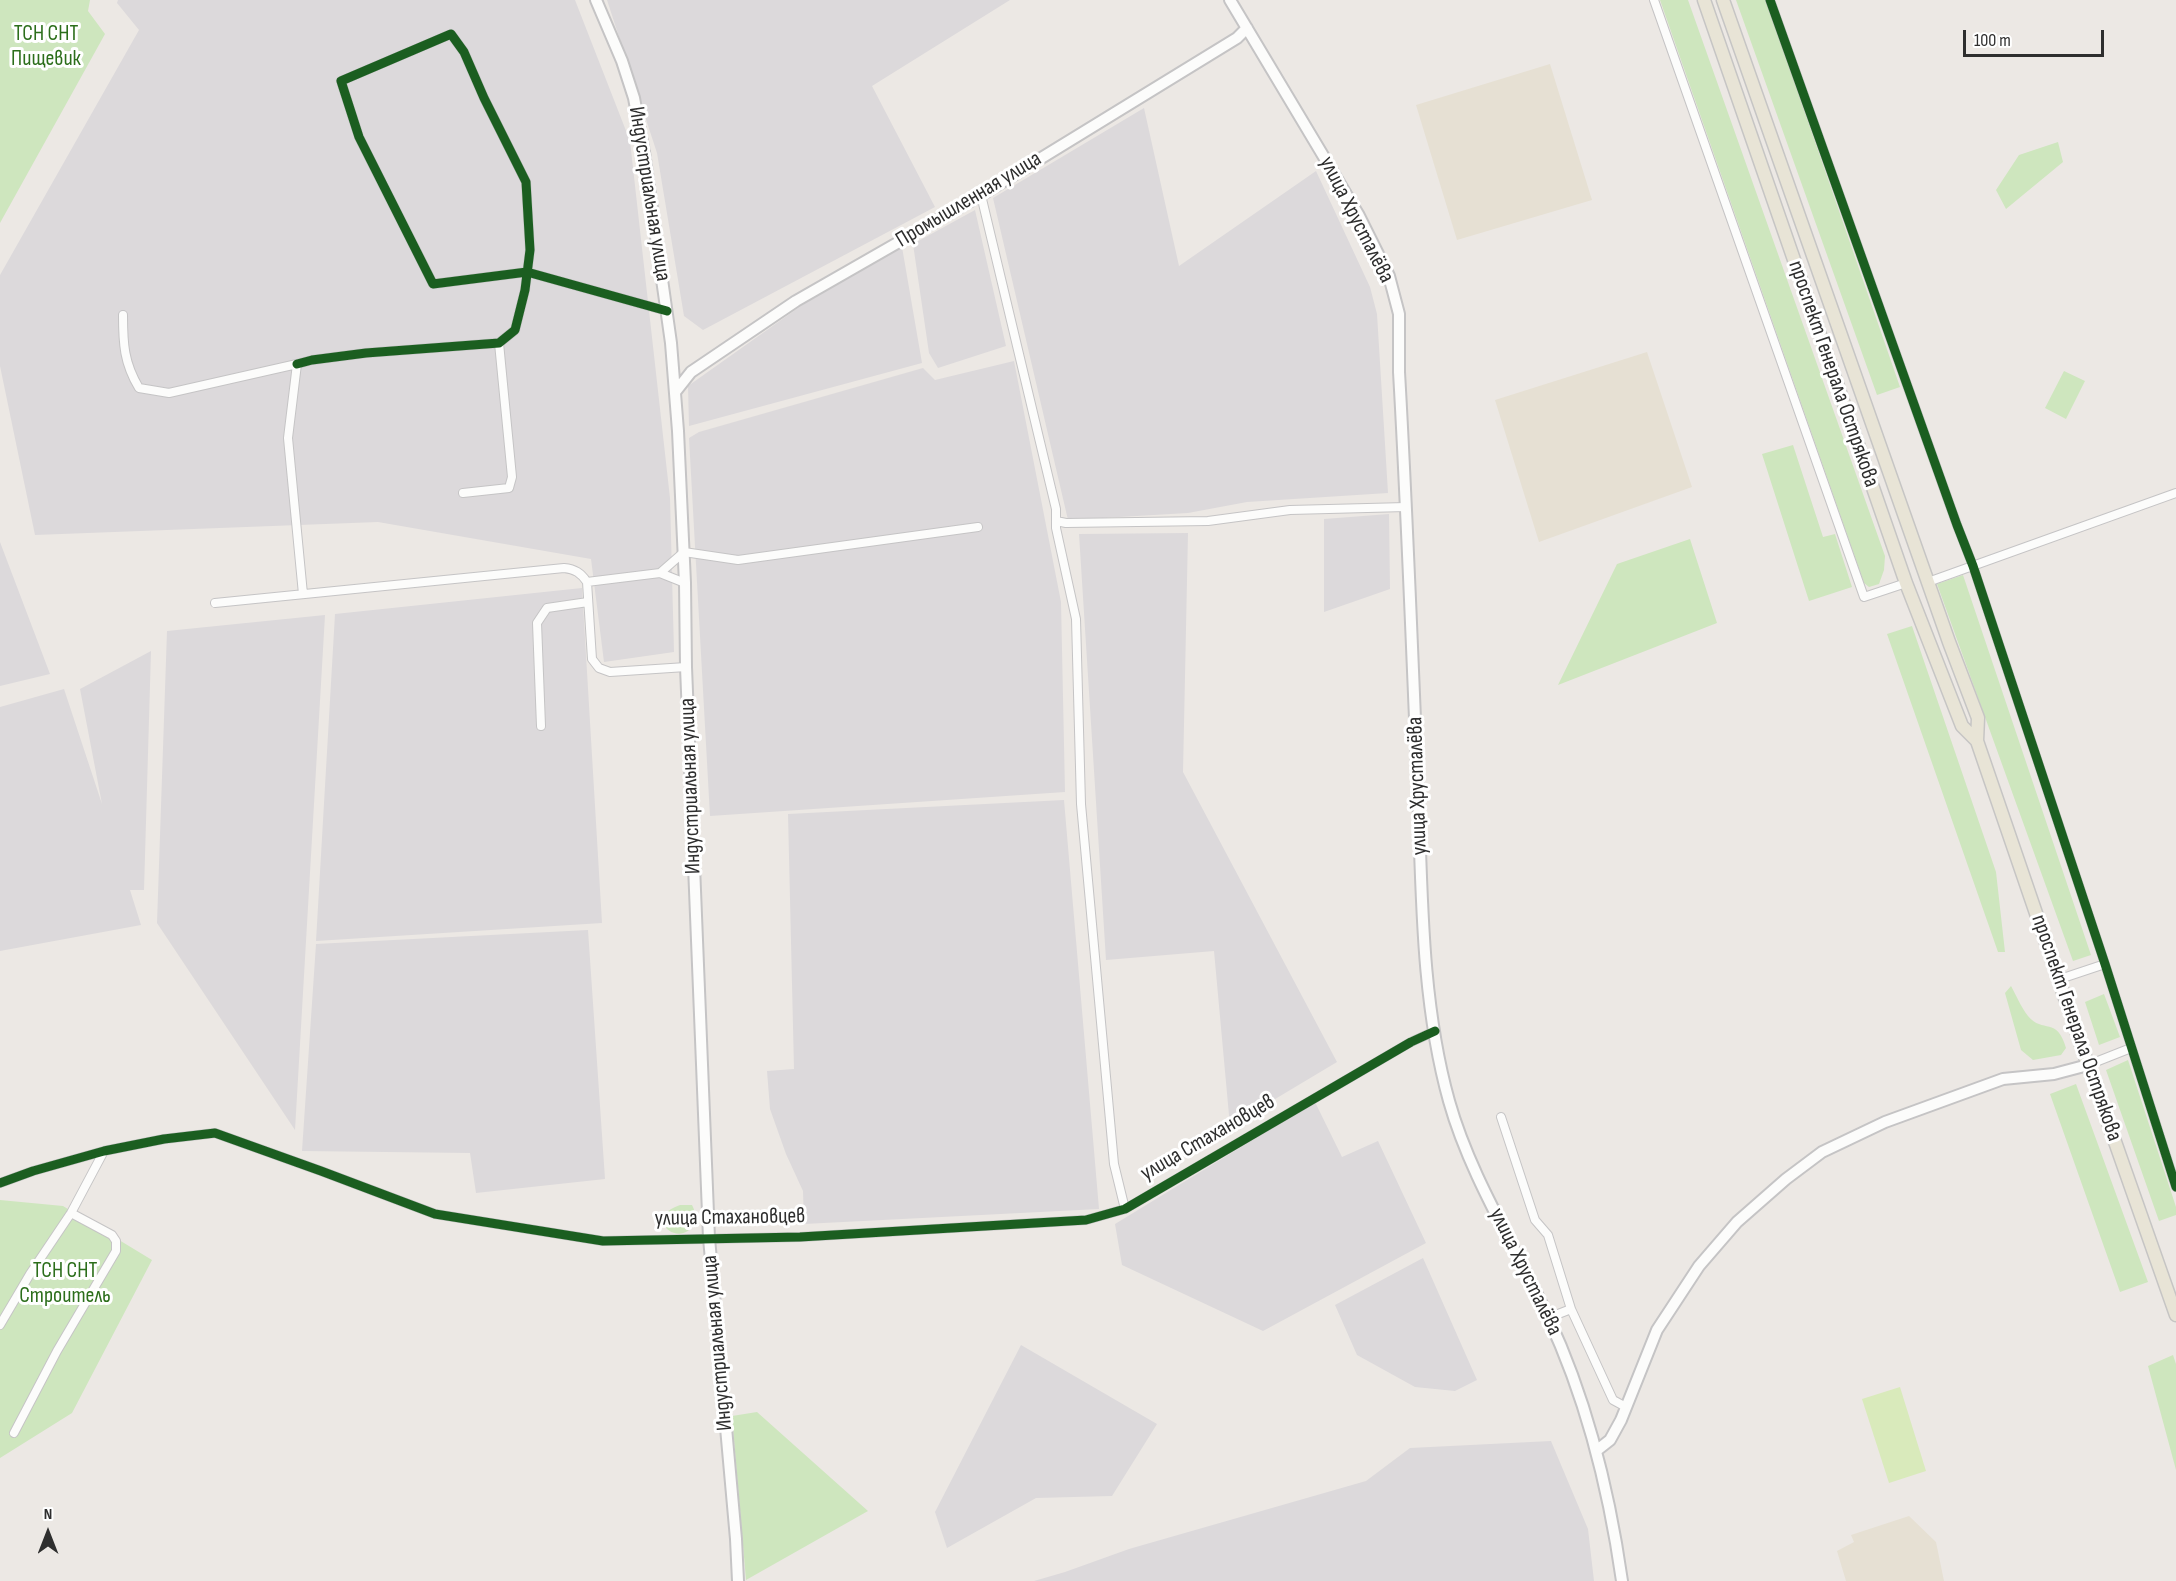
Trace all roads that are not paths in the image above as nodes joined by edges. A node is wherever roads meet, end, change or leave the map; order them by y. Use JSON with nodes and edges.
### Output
{"nodes":[{"id":1,"x":596,"y":0,"type":"edge"},
{"id":2,"x":1230,"y":0,"type":"edge"},
{"id":3,"x":1654,"y":0,"type":"edge"},
{"id":4,"x":1704,"y":0,"type":"edge"},
{"id":5,"x":1723,"y":0,"type":"edge"},
{"id":6,"x":1770,"y":0,"type":"edge"},
{"id":7,"x":1247,"y":28,"type":"junction"},
{"id":8,"x":981,"y":195,"type":"junction"},
{"id":9,"x":527,"y":272,"type":"junction"},
{"id":10,"x":667,"y":310,"type":"junction"},
{"id":11,"x":123,"y":315,"type":"dead end"},
{"id":12,"x":500,"y":343,"type":"junction"},
{"id":13,"x":671,"y":343,"type":"junction"},
{"id":14,"x":297,"y":364,"type":"junction"},
{"id":15,"x":692,"y":372,"type":"junction"},
{"id":16,"x":676,"y":391,"type":"junction"},
{"id":17,"x":463,"y":493,"type":"dead end"},
{"id":18,"x":2176,"y":493,"type":"edge"},
{"id":19,"x":1406,"y":507,"type":"junction"},
{"id":20,"x":1056,"y":521,"type":"junction"},
{"id":21,"x":978,"y":527,"type":"dead end"},
{"id":22,"x":684,"y":552,"type":"junction"},
{"id":23,"x":1973,"y":566,"type":"junction"},
{"id":24,"x":660,"y":573,"type":"junction"},
{"id":25,"x":587,"y":582,"type":"junction"},
{"id":26,"x":1929,"y":582,"type":"junction"},
{"id":27,"x":1906,"y":583,"type":"junction"},
{"id":28,"x":685,"y":584,"type":"junction"},
{"id":29,"x":303,"y":594,"type":"junction"},
{"id":30,"x":588,"y":602,"type":"junction"},
{"id":31,"x":215,"y":603,"type":"dead end"},
{"id":32,"x":686,"y":667,"type":"junction"},
{"id":33,"x":542,"y":726,"type":"dead end"},
{"id":34,"x":1977,"y":741,"type":"junction"},
{"id":35,"x":2105,"y":964,"type":"junction"},
{"id":36,"x":2060,"y":979,"type":"junction"},
{"id":37,"x":1435,"y":1031,"type":"junction"},
{"id":38,"x":2131,"y":1048,"type":"junction"},
{"id":39,"x":2088,"y":1065,"type":"junction"},
{"id":40,"x":1501,"y":1118,"type":"dead end"},
{"id":41,"x":104,"y":1151,"type":"junction"},
{"id":42,"x":0,"y":1183,"type":"edge"},
{"id":43,"x":2176,"y":1187,"type":"edge"},
{"id":44,"x":1125,"y":1209,"type":"junction"},
{"id":45,"x":71,"y":1213,"type":"junction"},
{"id":46,"x":709,"y":1238,"type":"junction"},
{"id":47,"x":1571,"y":1309,"type":"junction"},
{"id":48,"x":2176,"y":1315,"type":"edge"},
{"id":49,"x":1548,"y":1318,"type":"junction"},
{"id":50,"x":0,"y":1326,"type":"edge"},
{"id":51,"x":1626,"y":1407,"type":"junction"},
{"id":52,"x":14,"y":1433,"type":"dead end"},
{"id":53,"x":1596,"y":1451,"type":"junction"},
{"id":54,"x":738,"y":1581,"type":"edge"},
{"id":55,"x":1622,"y":1581,"type":"edge"}],
"edges":[{"from":1,"to":10,"type":"main road","name":"Индустриальная улица"},
{"from":2,"to":7,"type":"main road","name":"улица Хрусталёва"},
{"from":3,"to":27,"type":"street"},
{"from":4,"to":27,"type":"main road","name":"проспект Генерала Острякова"},
{"from":5,"to":26,"type":"main road","name":"проспект Генерала Острякова"},
{"from":6,"to":23,"type":"street"},
{"from":7,"to":8,"type":"main road","name":"Промышленная улица"},
{"from":7,"to":19,"type":"main road","name":"улица Хрусталёва"},
{"from":8,"to":15,"type":"main road","name":"Промышленная улица"},
{"from":8,"to":20,"type":"street"},
{"from":9,"to":9,"type":"street"},
{"from":9,"to":10,"type":"street"},
{"from":9,"to":12,"type":"street"},
{"from":10,"to":13,"type":"main road","name":"Индустриальная улица"},
{"from":11,"to":14,"type":"street"},
{"from":12,"to":14,"type":"street"},
{"from":12,"to":17,"type":"street"},
{"from":13,"to":15,"type":"main road"},
{"from":13,"to":16,"type":"main road","name":"Индустриальная улица"},
{"from":14,"to":29,"type":"street"},
{"from":15,"to":16,"type":"main road","name":"Промышленная улица"},
{"from":16,"to":22,"type":"main road","name":"Индустриальная улица"},
{"from":18,"to":23,"type":"street"},
{"from":19,"to":20,"type":"street"},
{"from":19,"to":37,"type":"main road","name":"улица Хрусталёва"},
{"from":20,"to":44,"type":"street"},
{"from":21,"to":22,"type":"street"},
{"from":22,"to":24,"type":"street"},
{"from":22,"to":28,"type":"main road","name":"Индустриальная улица"},
{"from":23,"to":26,"type":"street"},
{"from":23,"to":35,"type":"street"},
{"from":24,"to":25,"type":"street"},
{"from":24,"to":28,"type":"street"},
{"from":25,"to":29,"type":"street"},
{"from":25,"to":30,"type":"street"},
{"from":26,"to":34,"type":"main road","name":"проспект Генерала Острякова"},
{"from":27,"to":34,"type":"main road","name":"проспект Генерала Острякова"},
{"from":28,"to":32,"type":"main road","name":"Индустриальная улица"},
{"from":29,"to":31,"type":"street"},
{"from":30,"to":32,"type":"street"},
{"from":30,"to":33,"type":"street"},
{"from":32,"to":46,"type":"main road","name":"Индустриальная улица"},
{"from":34,"to":36,"type":"main road","name":"проспект Генерала Острякова"},
{"from":35,"to":36,"type":"street"},
{"from":35,"to":38,"type":"street"},
{"from":36,"to":39,"type":"main road","name":"проспект Генерала Острякова"},
{"from":37,"to":44,"type":"street","name":"улица Стахановцев"},
{"from":37,"to":49,"type":"main road","name":"улица Хрусталёва"},
{"from":38,"to":39,"type":"street"},
{"from":38,"to":43,"type":"street"},
{"from":39,"to":48,"type":"main road","name":"проспект Генерала Острякова"},
{"from":39,"to":51,"type":"main road"},
{"from":40,"to":47,"type":"street"},
{"from":41,"to":42,"type":"street","name":"улица Стахановцев"},
{"from":41,"to":45,"type":"street"},
{"from":41,"to":46,"type":"street","name":"улица Стахановцев"},
{"from":44,"to":46,"type":"street","name":"улица Стахановцев"},
{"from":45,"to":50,"type":"street"},
{"from":45,"to":52,"type":"street"},
{"from":46,"to":54,"type":"main road","name":"Индустриальная улица"},
{"from":47,"to":49,"type":"street"},
{"from":47,"to":51,"type":"street"},
{"from":49,"to":53,"type":"main road","name":"улица Хрусталёва"},
{"from":51,"to":53,"type":"main road"},
{"from":53,"to":55,"type":"main road","name":"улица Хрусталёва"}]}
